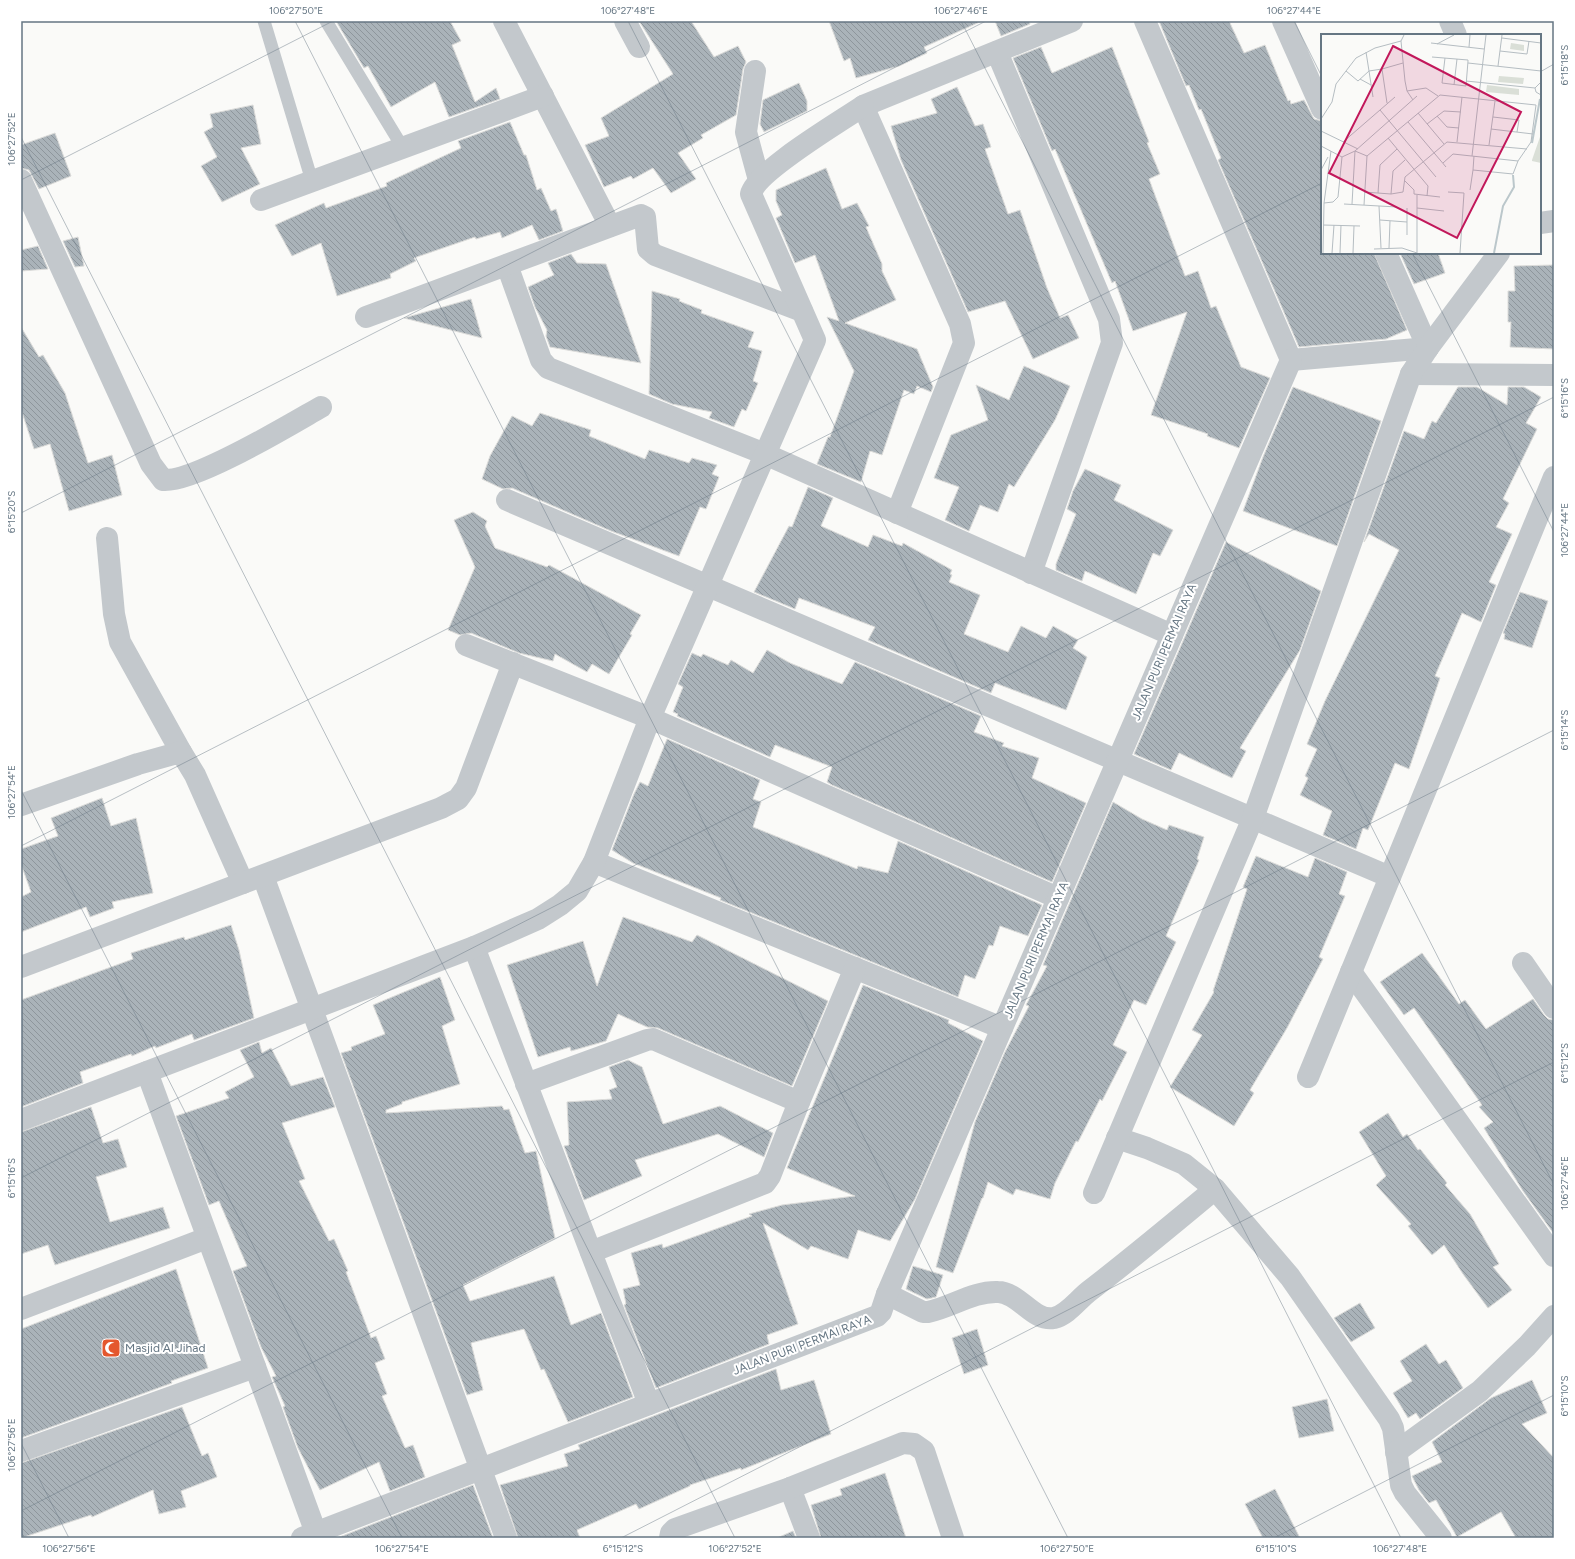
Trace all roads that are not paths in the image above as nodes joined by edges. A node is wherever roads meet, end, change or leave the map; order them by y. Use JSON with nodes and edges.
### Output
{"nodes":[{"id":1,"x":264,"y":21,"type":"edge"},
{"id":2,"x":326,"y":21,"type":"edge"},
{"id":3,"x":504,"y":21,"type":"edge"},
{"id":4,"x":626,"y":21,"type":"edge"},
{"id":5,"x":1072,"y":21,"type":"edge"},
{"id":6,"x":1145,"y":21,"type":"edge"},
{"id":7,"x":1283,"y":21,"type":"edge"},
{"id":8,"x":1450,"y":21,"type":"edge"},
{"id":9,"x":1456,"y":34,"type":"edge"},
{"id":10,"x":639,"y":47,"type":"dead end"},
{"id":11,"x":997,"y":52,"type":"junction"},
{"id":12,"x":755,"y":70,"type":"dead end"},
{"id":13,"x":543,"y":96,"type":"junction"},
{"id":14,"x":863,"y":106,"type":"junction"},
{"id":15,"x":1321,"y":107,"type":"edge"},
{"id":16,"x":403,"y":148,"type":"junction"},
{"id":17,"x":21,"y":180,"type":"edge"},
{"id":18,"x":759,"y":180,"type":"junction"},
{"id":19,"x":312,"y":181,"type":"junction"},
{"id":20,"x":261,"y":200,"type":"dead end"},
{"id":21,"x":1554,"y":221,"type":"edge"},
{"id":22,"x":1541,"y":223,"type":"edge"},
{"id":23,"x":610,"y":226,"type":"junction"},
{"id":24,"x":1386,"y":254,"type":"edge"},
{"id":25,"x":1498,"y":254,"type":"edge"},
{"id":26,"x":507,"y":265,"type":"junction"},
{"id":27,"x":802,"y":311,"type":"junction"},
{"id":28,"x":366,"y":318,"type":"dead end"},
{"id":29,"x":1428,"y":348,"type":"junction"},
{"id":30,"x":1291,"y":360,"type":"junction"},
{"id":31,"x":1412,"y":374,"type":"junction"},
{"id":32,"x":1554,"y":375,"type":"edge"},
{"id":33,"x":321,"y":407,"type":"dead end"},
{"id":34,"x":765,"y":454,"type":"junction"},
{"id":35,"x":1554,"y":477,"type":"edge"},
{"id":36,"x":507,"y":500,"type":"dead end"},
{"id":37,"x":897,"y":513,"type":"junction"},
{"id":38,"x":107,"y":538,"type":"dead end"},
{"id":39,"x":1031,"y":573,"type":"junction"},
{"id":40,"x":708,"y":585,"type":"junction"},
{"id":41,"x":1172,"y":635,"type":"junction"},
{"id":42,"x":466,"y":645,"type":"dead end"},
{"id":43,"x":513,"y":663,"type":"junction"},
{"id":44,"x":650,"y":718,"type":"junction"},
{"id":45,"x":181,"y":752,"type":"junction"},
{"id":46,"x":1118,"y":760,"type":"junction"},
{"id":47,"x":21,"y":805,"type":"edge"},
{"id":48,"x":1253,"y":818,"type":"junction"},
{"id":49,"x":594,"y":862,"type":"junction"},
{"id":50,"x":1390,"y":877,"type":"junction"},
{"id":51,"x":253,"y":880,"type":"junction"},
{"id":52,"x":1058,"y":898,"type":"junction"},
{"id":53,"x":474,"y":947,"type":"junction"},
{"id":54,"x":1523,"y":964,"type":"dead end"},
{"id":55,"x":21,"y":967,"type":"edge"},
{"id":56,"x":855,"y":968,"type":"junction"},
{"id":57,"x":1351,"y":972,"type":"junction"},
{"id":58,"x":1554,"y":1008,"type":"edge"},
{"id":59,"x":312,"y":1010,"type":"junction"},
{"id":60,"x":1002,"y":1028,"type":"junction"},
{"id":61,"x":147,"y":1072,"type":"junction"},
{"id":62,"x":1308,"y":1077,"type":"dead end"},
{"id":63,"x":526,"y":1084,"type":"junction"},
{"id":64,"x":799,"y":1102,"type":"junction"},
{"id":65,"x":21,"y":1120,"type":"edge"},
{"id":66,"x":1117,"y":1138,"type":"junction"},
{"id":67,"x":1215,"y":1189,"type":"junction"},
{"id":68,"x":1094,"y":1193,"type":"dead end"},
{"id":69,"x":207,"y":1238,"type":"junction"},
{"id":70,"x":591,"y":1252,"type":"junction"},
{"id":71,"x":1554,"y":1256,"type":"edge"},
{"id":72,"x":887,"y":1294,"type":"junction"},
{"id":73,"x":21,"y":1309,"type":"edge"},
{"id":74,"x":1554,"y":1316,"type":"edge"},
{"id":75,"x":255,"y":1367,"type":"junction"},
{"id":76,"x":649,"y":1404,"type":"junction"},
{"id":77,"x":21,"y":1451,"type":"edge"},
{"id":78,"x":1396,"y":1452,"type":"junction"},
{"id":79,"x":481,"y":1469,"type":"junction"},
{"id":80,"x":790,"y":1488,"type":"junction"},
{"id":81,"x":309,"y":1535,"type":"edge"},
{"id":82,"x":506,"y":1538,"type":"edge"},
{"id":83,"x":670,"y":1538,"type":"edge"},
{"id":84,"x":809,"y":1538,"type":"edge"},
{"id":85,"x":953,"y":1538,"type":"edge"},
{"id":86,"x":1442,"y":1538,"type":"edge"}],
"edges":[{"from":1,"to":19,"type":"lane"},
{"from":2,"to":16,"type":"lane"},
{"from":3,"to":13,"type":"street"},
{"from":4,"to":10,"type":"street"},
{"from":5,"to":11,"type":"street"},
{"from":6,"to":30,"type":"street"},
{"from":7,"to":15,"type":"street"},
{"from":8,"to":9,"type":"street"},
{"from":11,"to":14,"type":"street"},
{"from":11,"to":39,"type":"street"},
{"from":12,"to":18,"type":"street"},
{"from":13,"to":16,"type":"street"},
{"from":13,"to":23,"type":"street"},
{"from":14,"to":18,"type":"street"},
{"from":14,"to":37,"type":"street"},
{"from":16,"to":19,"type":"street"},
{"from":17,"to":33,"type":"street"},
{"from":18,"to":27,"type":"street"},
{"from":19,"to":20,"type":"street"},
{"from":21,"to":22,"type":"street"},
{"from":23,"to":26,"type":"street"},
{"from":23,"to":27,"type":"street"},
{"from":24,"to":29,"type":"street"},
{"from":25,"to":29,"type":"street"},
{"from":26,"to":28,"type":"street"},
{"from":26,"to":34,"type":"street"},
{"from":27,"to":34,"type":"street"},
{"from":29,"to":30,"type":"street"},
{"from":29,"to":31,"type":"street"},
{"from":30,"to":41,"type":"street","name":"JALAN PURI PERMAI RAYA"},
{"from":31,"to":32,"type":"street"},
{"from":31,"to":48,"type":"street"},
{"from":34,"to":37,"type":"street"},
{"from":34,"to":40,"type":"street"},
{"from":35,"to":50,"type":"street"},
{"from":36,"to":40,"type":"street"},
{"from":37,"to":39,"type":"street"},
{"from":38,"to":45,"type":"street"},
{"from":39,"to":41,"type":"street"},
{"from":40,"to":44,"type":"street"},
{"from":40,"to":46,"type":"street"},
{"from":41,"to":46,"type":"street","name":"JALAN PURI PERMAI RAYA"},
{"from":42,"to":43,"type":"street"},
{"from":43,"to":44,"type":"street"},
{"from":43,"to":51,"type":"street"},
{"from":44,"to":49,"type":"street"},
{"from":44,"to":52,"type":"street"},
{"from":45,"to":47,"type":"street"},
{"from":45,"to":51,"type":"street"},
{"from":46,"to":48,"type":"street"},
{"from":46,"to":52,"type":"street","name":"JALAN PURI PERMAI RAYA"},
{"from":48,"to":50,"type":"street"},
{"from":48,"to":66,"type":"street"},
{"from":49,"to":53,"type":"street"},
{"from":49,"to":56,"type":"street"},
{"from":50,"to":57,"type":"street"},
{"from":51,"to":55,"type":"street"},
{"from":51,"to":59,"type":"street"},
{"from":52,"to":60,"type":"street","name":"JALAN PURI PERMAI RAYA"},
{"from":53,"to":59,"type":"street"},
{"from":53,"to":63,"type":"street"},
{"from":54,"to":58,"type":"street"},
{"from":56,"to":60,"type":"street"},
{"from":56,"to":64,"type":"street"},
{"from":57,"to":62,"type":"street"},
{"from":57,"to":71,"type":"street"},
{"from":59,"to":61,"type":"street"},
{"from":59,"to":79,"type":"street"},
{"from":60,"to":72,"type":"street","name":"JALAN PURI PERMAI RAYA"},
{"from":61,"to":65,"type":"street"},
{"from":61,"to":69,"type":"street"},
{"from":63,"to":64,"type":"street"},
{"from":63,"to":70,"type":"street"},
{"from":64,"to":70,"type":"street"},
{"from":66,"to":67,"type":"street"},
{"from":66,"to":68,"type":"street"},
{"from":67,"to":72,"type":"street"},
{"from":67,"to":78,"type":"street"},
{"from":69,"to":73,"type":"street"},
{"from":69,"to":75,"type":"street"},
{"from":70,"to":76,"type":"street"},
{"from":72,"to":76,"type":"street","name":"JALAN PURI PERMAI RAYA"},
{"from":74,"to":78,"type":"street"},
{"from":75,"to":77,"type":"street"},
{"from":75,"to":81,"type":"street"},
{"from":76,"to":79,"type":"street","name":"JALAN PURI PERMAI RAYA"},
{"from":78,"to":86,"type":"street"},
{"from":79,"to":81,"type":"street","name":"JALAN PURI PERMAI RAYA"},
{"from":79,"to":82,"type":"street"},
{"from":80,"to":83,"type":"street"},
{"from":80,"to":84,"type":"street"},
{"from":80,"to":85,"type":"street"}]}
